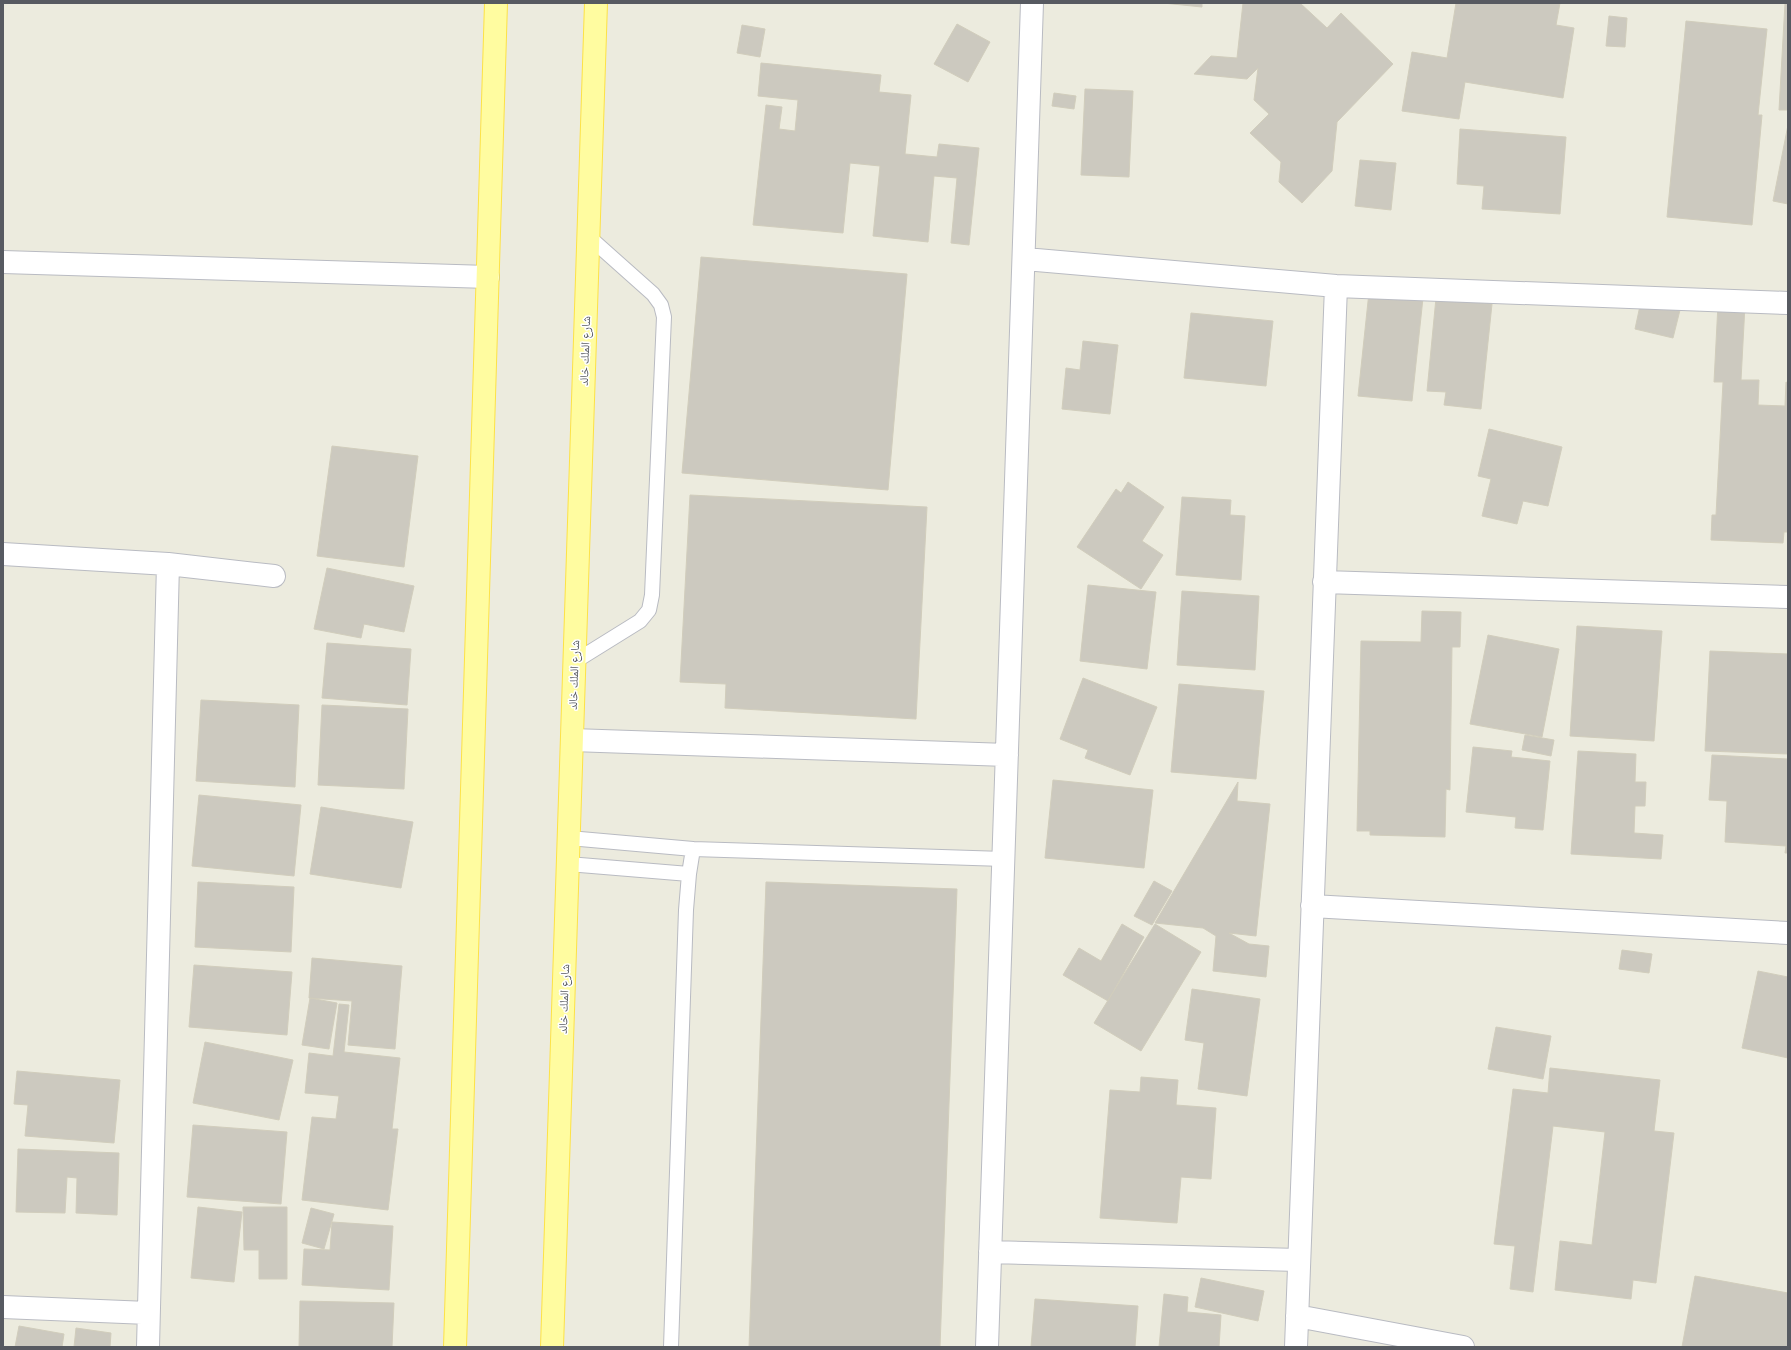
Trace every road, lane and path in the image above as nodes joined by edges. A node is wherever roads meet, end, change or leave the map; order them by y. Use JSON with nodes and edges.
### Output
{"nodes":[{"id":1,"x":496,"y":3,"type":"edge"},
{"id":2,"x":596,"y":3,"type":"edge"},
{"id":3,"x":1032,"y":3,"type":"edge"},
{"id":4,"x":589,"y":237,"type":"junction"},
{"id":5,"x":1025,"y":259,"type":"junction"},
{"id":6,"x":3,"y":262,"type":"edge"},
{"id":7,"x":488,"y":277,"type":"junction"},
{"id":8,"x":1336,"y":286,"type":"junction"},
{"id":9,"x":1788,"y":303,"type":"edge"},
{"id":10,"x":3,"y":554,"type":"edge"},
{"id":11,"x":168,"y":564,"type":"junction"},
{"id":12,"x":274,"y":576,"type":"dead end"},
{"id":13,"x":1324,"y":582,"type":"junction"},
{"id":14,"x":1788,"y":597,"type":"edge"},
{"id":15,"x":574,"y":662,"type":"junction"},
{"id":16,"x":572,"y":740,"type":"junction"},
{"id":17,"x":1007,"y":755,"type":"junction"},
{"id":18,"x":569,"y":838,"type":"junction"},
{"id":19,"x":693,"y":849,"type":"junction"},
{"id":20,"x":1004,"y":859,"type":"junction"},
{"id":21,"x":568,"y":864,"type":"junction"},
{"id":22,"x":689,"y":874,"type":"junction"},
{"id":23,"x":1312,"y":906,"type":"junction"},
{"id":24,"x":1788,"y":933,"type":"edge"},
{"id":25,"x":990,"y":1252,"type":"junction"},
{"id":26,"x":1299,"y":1260,"type":"junction"},
{"id":27,"x":3,"y":1307,"type":"edge"},
{"id":28,"x":148,"y":1313,"type":"junction"},
{"id":29,"x":1297,"y":1316,"type":"junction"},
{"id":30,"x":148,"y":1347,"type":"edge"},
{"id":31,"x":455,"y":1347,"type":"edge"},
{"id":32,"x":552,"y":1347,"type":"edge"},
{"id":33,"x":671,"y":1347,"type":"edge"},
{"id":34,"x":987,"y":1347,"type":"edge"},
{"id":35,"x":1296,"y":1347,"type":"edge"},
{"id":36,"x":1463,"y":1347,"type":"edge"}],
"edges":[{"from":1,"to":7,"type":"main road"},
{"from":2,"to":4,"type":"main road","name":"شارع الملك خالد"},
{"from":3,"to":5,"type":"street"},
{"from":4,"to":15,"type":"main road","name":"شارع الملك خالد"},
{"from":4,"to":15,"type":"lane"},
{"from":5,"to":8,"type":"street"},
{"from":5,"to":17,"type":"street"},
{"from":6,"to":7,"type":"street"},
{"from":7,"to":31,"type":"main road"},
{"from":8,"to":9,"type":"street"},
{"from":8,"to":13,"type":"street"},
{"from":10,"to":11,"type":"street"},
{"from":11,"to":12,"type":"street"},
{"from":11,"to":28,"type":"street"},
{"from":13,"to":14,"type":"street"},
{"from":13,"to":23,"type":"street"},
{"from":15,"to":16,"type":"main road","name":"شارع الملك خالد"},
{"from":16,"to":17,"type":"street"},
{"from":16,"to":18,"type":"main road","name":"شارع الملك خالد"},
{"from":17,"to":20,"type":"street"},
{"from":18,"to":19,"type":"lane"},
{"from":18,"to":21,"type":"main road","name":"شارع الملك خالد"},
{"from":19,"to":20,"type":"lane"},
{"from":19,"to":22,"type":"lane"},
{"from":20,"to":25,"type":"street"},
{"from":21,"to":22,"type":"lane"},
{"from":21,"to":32,"type":"main road","name":"شارع الملك خالد"},
{"from":22,"to":33,"type":"lane"},
{"from":23,"to":24,"type":"street"},
{"from":23,"to":26,"type":"street"},
{"from":25,"to":26,"type":"street"},
{"from":25,"to":34,"type":"street"},
{"from":26,"to":29,"type":"street"},
{"from":27,"to":28,"type":"street"},
{"from":28,"to":30,"type":"street"},
{"from":29,"to":35,"type":"street"},
{"from":29,"to":36,"type":"street"}]}
